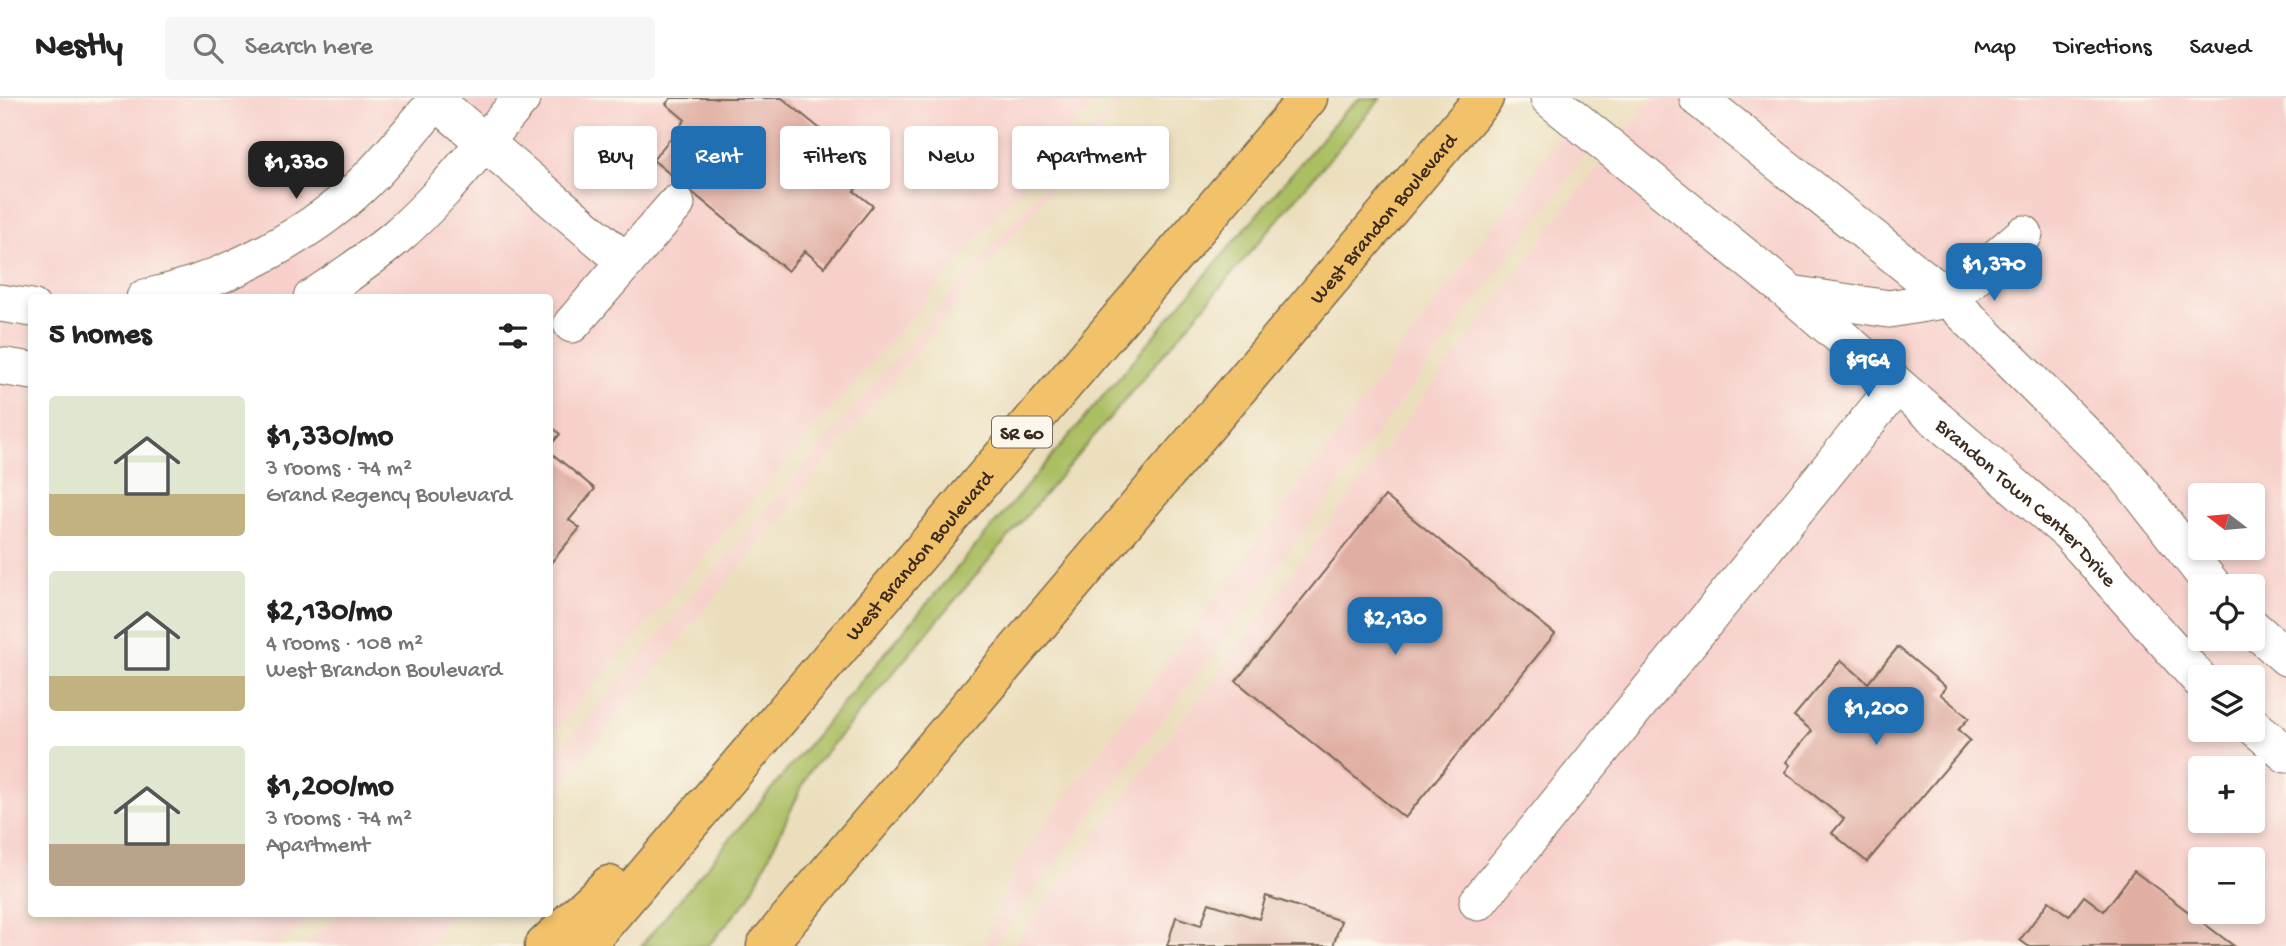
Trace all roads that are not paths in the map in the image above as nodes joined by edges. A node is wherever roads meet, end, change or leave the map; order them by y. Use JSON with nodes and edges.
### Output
{"nodes":[{"id":1,"x":522,"y":98,"type":"edge"},
{"id":2,"x":1308,"y":98,"type":"edge"},
{"id":3,"x":1484,"y":98,"type":"edge"},
{"id":4,"x":1549,"y":98,"type":"edge"},
{"id":5,"x":1698,"y":98,"type":"edge"},
{"id":6,"x":438,"y":100,"type":"edge"},
{"id":7,"x":483,"y":142,"type":"junction"},
{"id":8,"x":676,"y":204,"type":"dead end"},
{"id":9,"x":2024,"y":234,"type":"dead end"},
{"id":10,"x":626,"y":262,"type":"junction"},
{"id":11,"x":1790,"y":293,"type":"junction"},
{"id":12,"x":163,"y":294,"type":"edge"},
{"id":13,"x":318,"y":294,"type":"edge"},
{"id":14,"x":1950,"y":299,"type":"junction"},
{"id":15,"x":0,"y":303,"type":"edge"},
{"id":16,"x":28,"y":307,"type":"edge"},
{"id":17,"x":572,"y":324,"type":"dead end"},
{"id":18,"x":0,"y":366,"type":"edge"},
{"id":19,"x":28,"y":370,"type":"edge"},
{"id":20,"x":1897,"y":385,"type":"junction"},
{"id":21,"x":2205,"y":574,"type":"edge"},
{"id":22,"x":2265,"y":638,"type":"edge"},
{"id":23,"x":2286,"y":657,"type":"edge"},
{"id":24,"x":2188,"y":667,"type":"edge"},
{"id":25,"x":2265,"y":736,"type":"edge"},
{"id":26,"x":2286,"y":754,"type":"edge"},
{"id":27,"x":736,"y":767,"type":"junction"},
{"id":28,"x":1478,"y":902,"type":"dead end"},
{"id":29,"x":544,"y":946,"type":"edge"},
{"id":30,"x":585,"y":946,"type":"edge"},
{"id":31,"x":766,"y":946,"type":"edge"}],
"edges":[{"from":1,"to":7,"type":"street"},
{"from":2,"to":27,"type":"highway","name":"West Brandon Boulevard","number":"SR 60"},
{"from":3,"to":31,"type":"highway","name":"West Brandon Boulevard"},
{"from":4,"to":11,"type":"street","name":"Brandon Town Center Drive"},
{"from":5,"to":14,"type":"street"},
{"from":6,"to":7,"type":"street"},
{"from":6,"to":12,"type":"street"},
{"from":7,"to":10,"type":"street"},
{"from":7,"to":13,"type":"street"},
{"from":8,"to":10,"type":"street"},
{"from":9,"to":14,"type":"street"},
{"from":10,"to":17,"type":"street"},
{"from":11,"to":14,"type":"street"},
{"from":11,"to":20,"type":"street","name":"Brandon Town Center Drive"},
{"from":14,"to":21,"type":"street"},
{"from":15,"to":16,"type":"street"},
{"from":18,"to":19,"type":"street"},
{"from":20,"to":24,"type":"street","name":"Brandon Town Center Drive"},
{"from":20,"to":28,"type":"street"},
{"from":22,"to":23,"type":"street"},
{"from":25,"to":26,"type":"street"},
{"from":27,"to":29,"type":"highway"},
{"from":27,"to":30,"type":"highway","name":"West Brandon Boulevard","number":"SR 60"}]}
